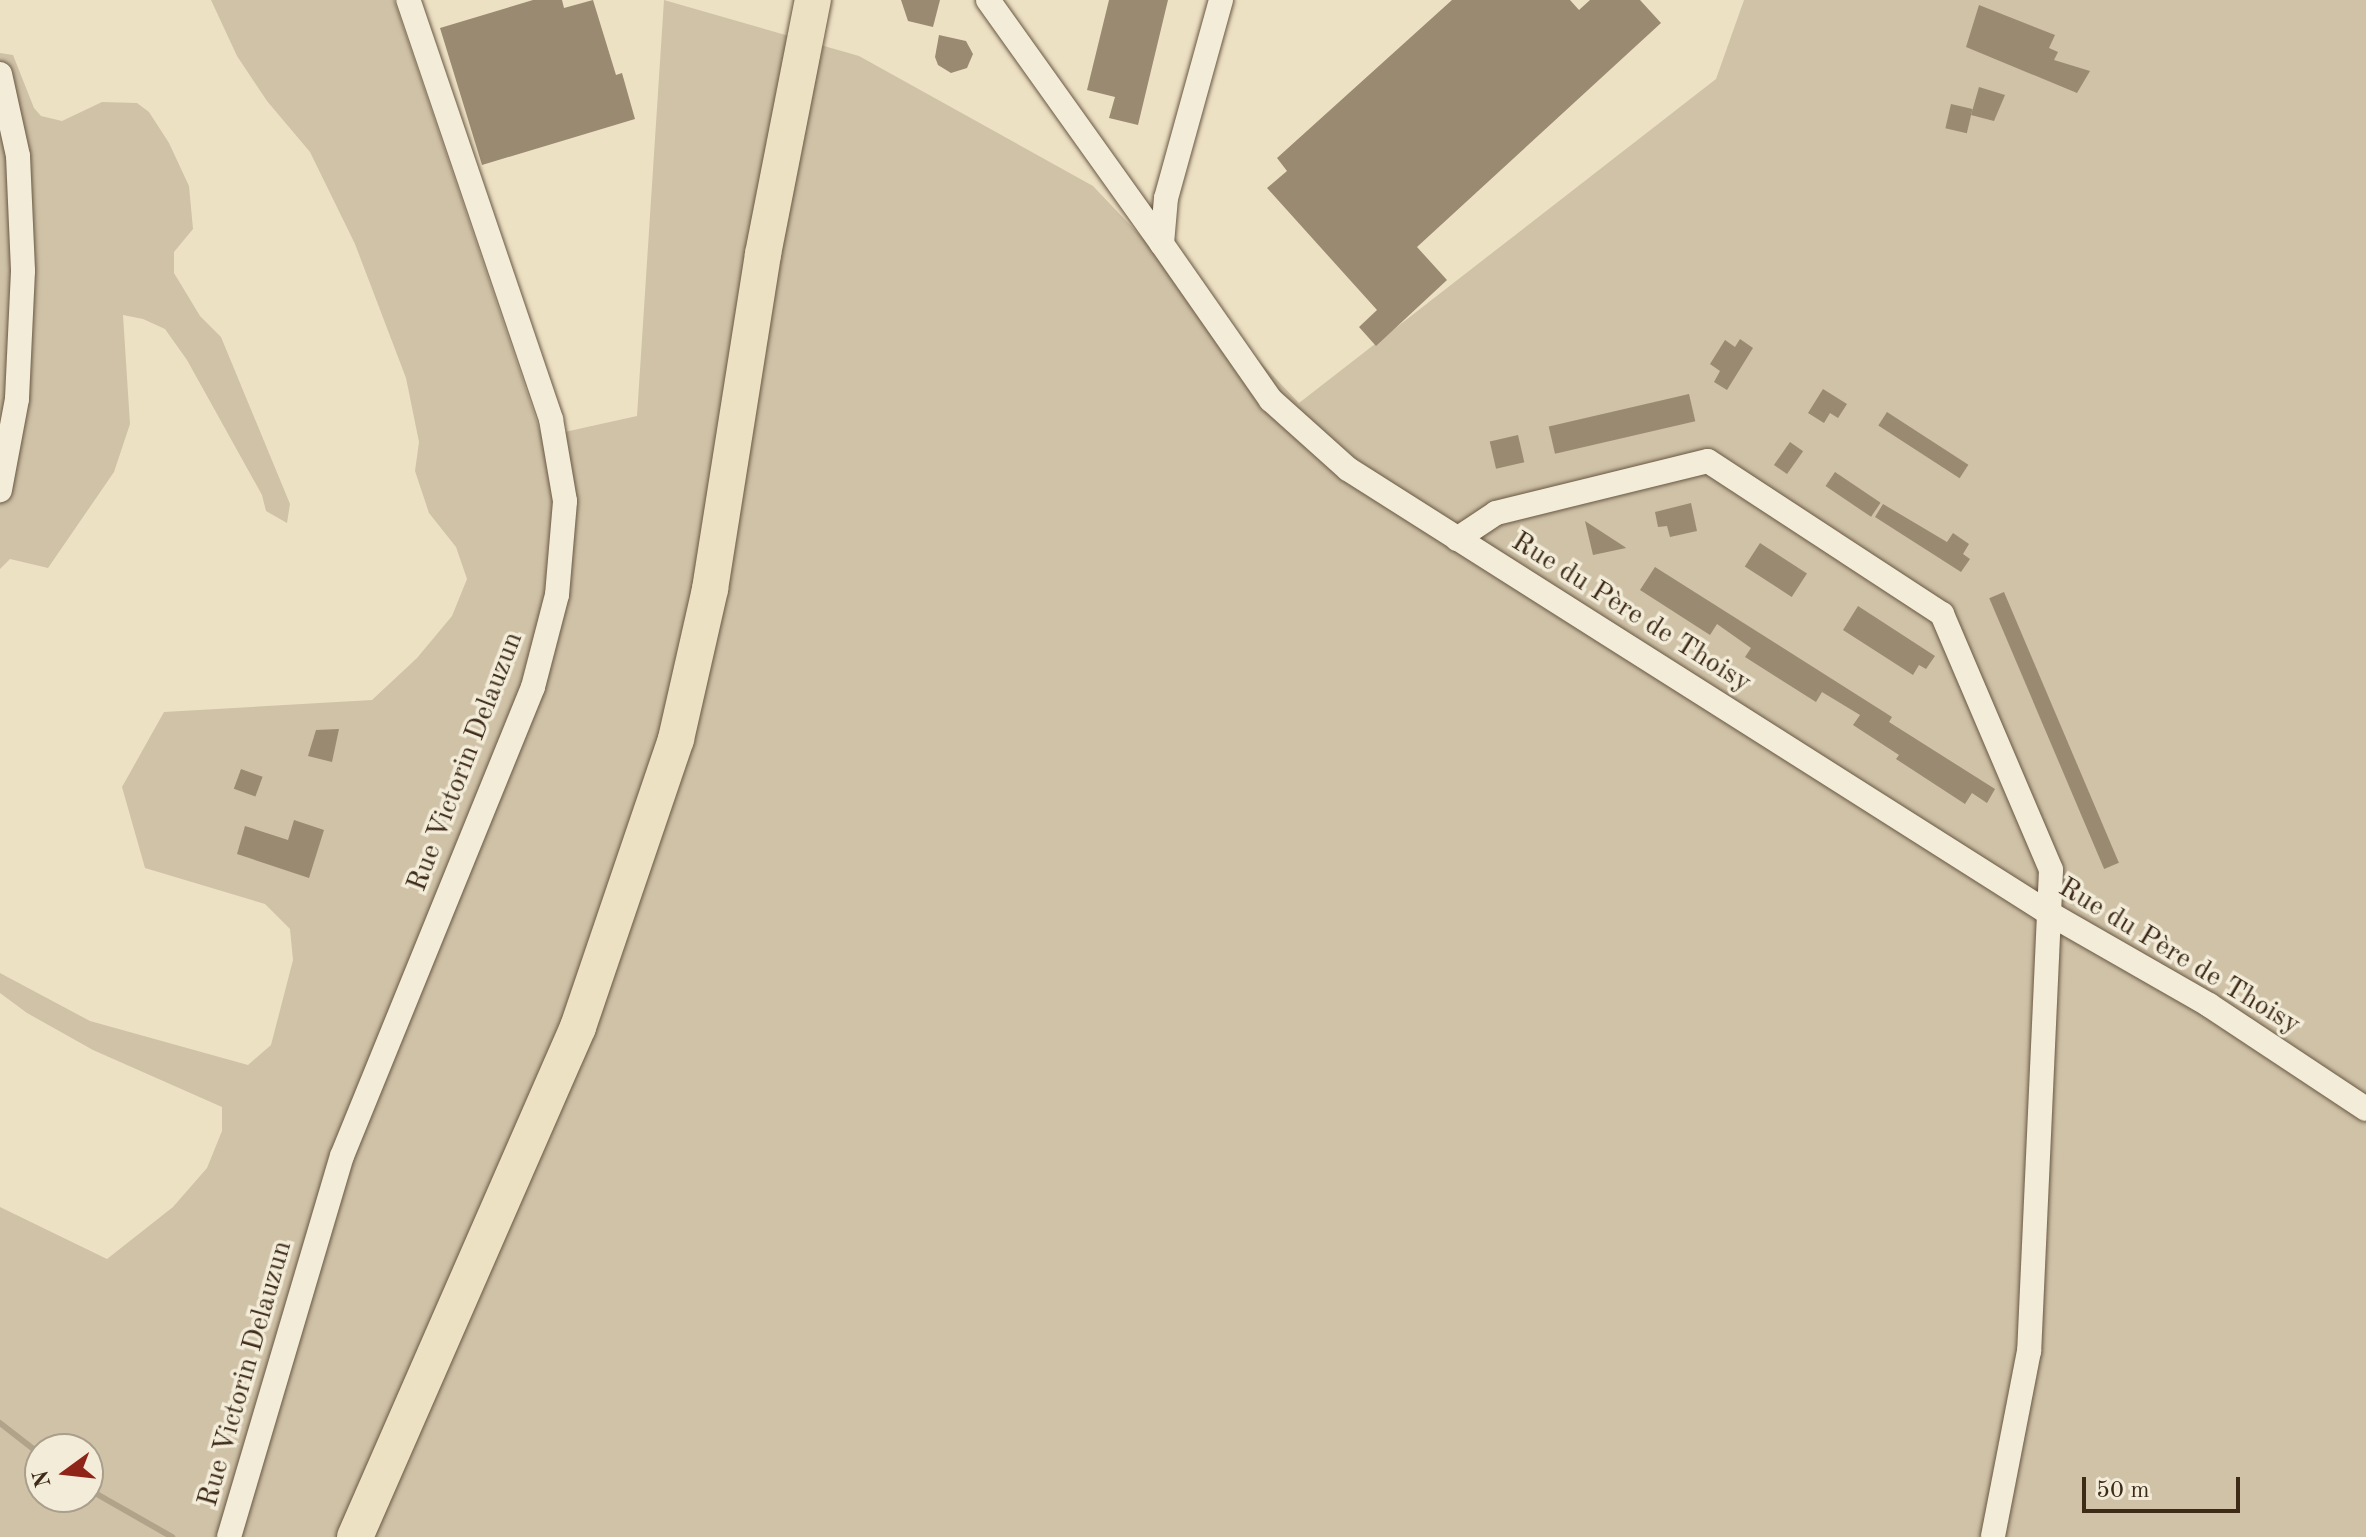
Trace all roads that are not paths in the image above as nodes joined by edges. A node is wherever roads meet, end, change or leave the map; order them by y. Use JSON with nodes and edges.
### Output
{"nodes":[{"id":1,"x":408,"y":0,"type":"edge"},
{"id":2,"x":791,"y":0,"type":"edge"},
{"id":3,"x":813,"y":0,"type":"edge"},
{"id":4,"x":988,"y":0,"type":"edge"},
{"id":5,"x":1221,"y":0,"type":"edge"},
{"id":6,"x":0,"y":74,"type":"edge"},
{"id":7,"x":1162,"y":244,"type":"junction"},
{"id":8,"x":0,"y":490,"type":"edge"},
{"id":9,"x":1457,"y":539,"type":"junction"},
{"id":10,"x":2052,"y":915,"type":"junction"},
{"id":11,"x":2366,"y":1109,"type":"edge"},
{"id":12,"x":229,"y":1537,"type":"edge"},
{"id":13,"x":338,"y":1537,"type":"edge"},
{"id":14,"x":355,"y":1537,"type":"edge"},
{"id":15,"x":1993,"y":1537,"type":"edge"}],
"edges":[{"from":1,"to":12,"type":"street","name":"Rue Victorin Delauzun"},
{"from":2,"to":13,"type":"highway"},
{"from":3,"to":14,"type":"highway"},
{"from":4,"to":7,"type":"street","name":"Rue du Père de Thoisy"},
{"from":5,"to":7,"type":"street"},
{"from":6,"to":8,"type":"street"},
{"from":7,"to":9,"type":"street","name":"Rue du Père de Thoisy"},
{"from":9,"to":10,"type":"street","name":"Rue du Père de Thoisy"},
{"from":9,"to":10,"type":"street"},
{"from":10,"to":11,"type":"street","name":"Rue du Père de Thoisy"},
{"from":10,"to":15,"type":"street"}]}
